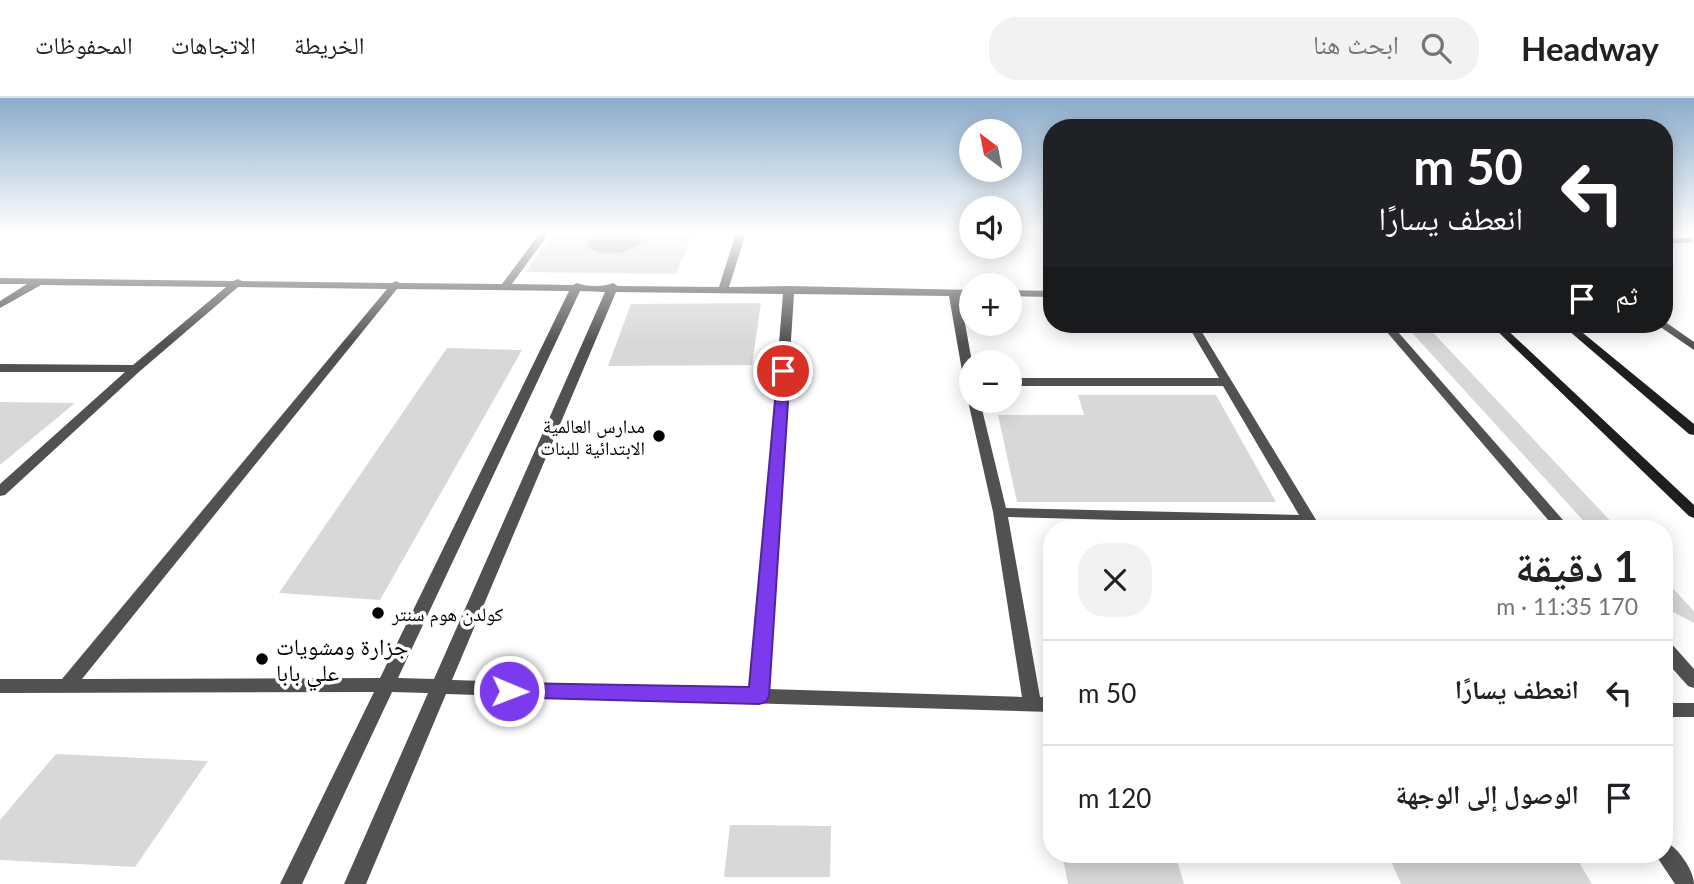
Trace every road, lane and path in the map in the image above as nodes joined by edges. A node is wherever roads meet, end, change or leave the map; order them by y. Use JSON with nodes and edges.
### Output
{"nodes":[{"id":1,"x":518,"y":270,"type":"edge"},
{"id":2,"x":730,"y":270,"type":"edge"},
{"id":3,"x":0,"y":281,"type":"edge"},
{"id":4,"x":39,"y":281,"type":"junction"},
{"id":5,"x":238,"y":282,"type":"junction"},
{"id":6,"x":396,"y":284,"type":"junction"},
{"id":7,"x":506,"y":286,"type":"junction"},
{"id":8,"x":577,"y":286,"type":"junction"},
{"id":9,"x":613,"y":286,"type":"junction"},
{"id":10,"x":724,"y":288,"type":"junction"},
{"id":11,"x":789,"y":289,"type":"junction"},
{"id":12,"x":954,"y":293,"type":"junction"},
{"id":13,"x":959,"y":293,"type":"edge"},
{"id":14,"x":1022,"y":293,"type":"edge"},
{"id":15,"x":1043,"y":294,"type":"edge"},
{"id":16,"x":0,"y":305,"type":"edge"},
{"id":17,"x":1673,"y":331,"type":"edge"},
{"id":18,"x":1197,"y":333,"type":"edge"},
{"id":19,"x":1393,"y":333,"type":"edge"},
{"id":20,"x":1505,"y":333,"type":"edge"},
{"id":21,"x":1577,"y":333,"type":"edge"},
{"id":22,"x":1694,"y":347,"type":"edge"},
{"id":23,"x":965,"y":350,"type":"edge"},
{"id":24,"x":0,"y":368,"type":"edge"},
{"id":25,"x":135,"y":369,"type":"junction"},
{"id":26,"x":1022,"y":382,"type":"edge"},
{"id":27,"x":1227,"y":383,"type":"junction"},
{"id":28,"x":977,"y":413,"type":"edge"},
{"id":29,"x":1694,"y":431,"type":"edge"},
{"id":30,"x":0,"y":492,"type":"edge"},
{"id":31,"x":1000,"y":512,"type":"junction"},
{"id":32,"x":1694,"y":513,"type":"edge"},
{"id":33,"x":1208,"y":520,"type":"edge"},
{"id":34,"x":1310,"y":520,"type":"edge"},
{"id":35,"x":1556,"y":520,"type":"edge"},
{"id":36,"x":1673,"y":657,"type":"edge"},
{"id":37,"x":1694,"y":681,"type":"edge"},
{"id":38,"x":387,"y":685,"type":"junction"},
{"id":39,"x":0,"y":686,"type":"edge"},
{"id":40,"x":66,"y":687,"type":"junction"},
{"id":41,"x":440,"y":688,"type":"junction"},
{"id":42,"x":759,"y":696,"type":"junction"},
{"id":43,"x":1032,"y":705,"type":"junction"},
{"id":44,"x":1043,"y":705,"type":"edge"},
{"id":45,"x":1673,"y":710,"type":"edge"},
{"id":46,"x":1694,"y":710,"type":"edge"},
{"id":47,"x":1672,"y":863,"type":"edge"},
{"id":48,"x":291,"y":884,"type":"edge"},
{"id":49,"x":355,"y":884,"type":"edge"},
{"id":50,"x":1687,"y":884,"type":"edge"}],
"edges":[{"from":1,"to":7,"type":"street"},
{"from":2,"to":10,"type":"street"},
{"from":3,"to":4,"type":"street"},
{"from":4,"to":5,"type":"street"},
{"from":4,"to":16,"type":"street"},
{"from":5,"to":6,"type":"street"},
{"from":5,"to":25,"type":"street"},
{"from":6,"to":7,"type":"street"},
{"from":6,"to":40,"type":"street"},
{"from":7,"to":8,"type":"street"},
{"from":8,"to":9,"type":"street"},
{"from":8,"to":38,"type":"street"},
{"from":9,"to":10,"type":"street"},
{"from":9,"to":41,"type":"street"},
{"from":10,"to":11,"type":"street"},
{"from":11,"to":12,"type":"street"},
{"from":11,"to":42,"type":"street"},
{"from":12,"to":13,"type":"street"},
{"from":12,"to":23,"type":"street"},
{"from":14,"to":15,"type":"street"},
{"from":17,"to":22,"type":"street"},
{"from":18,"to":27,"type":"street"},
{"from":19,"to":35,"type":"street"},
{"from":20,"to":32,"type":"main road"},
{"from":21,"to":29,"type":"main road"},
{"from":24,"to":25,"type":"street"},
{"from":25,"to":30,"type":"street"},
{"from":26,"to":27,"type":"street"},
{"from":27,"to":34,"type":"street"},
{"from":28,"to":31,"type":"street"},
{"from":31,"to":33,"type":"street"},
{"from":31,"to":43,"type":"street"},
{"from":36,"to":37,"type":"street"},
{"from":38,"to":40,"type":"street"},
{"from":38,"to":41,"type":"street"},
{"from":38,"to":48,"type":"street"},
{"from":39,"to":40,"type":"street"},
{"from":41,"to":42,"type":"street"},
{"from":41,"to":49,"type":"street"},
{"from":42,"to":43,"type":"street"},
{"from":43,"to":44,"type":"street"},
{"from":45,"to":46,"type":"street"},
{"from":47,"to":50,"type":"street"}]}
